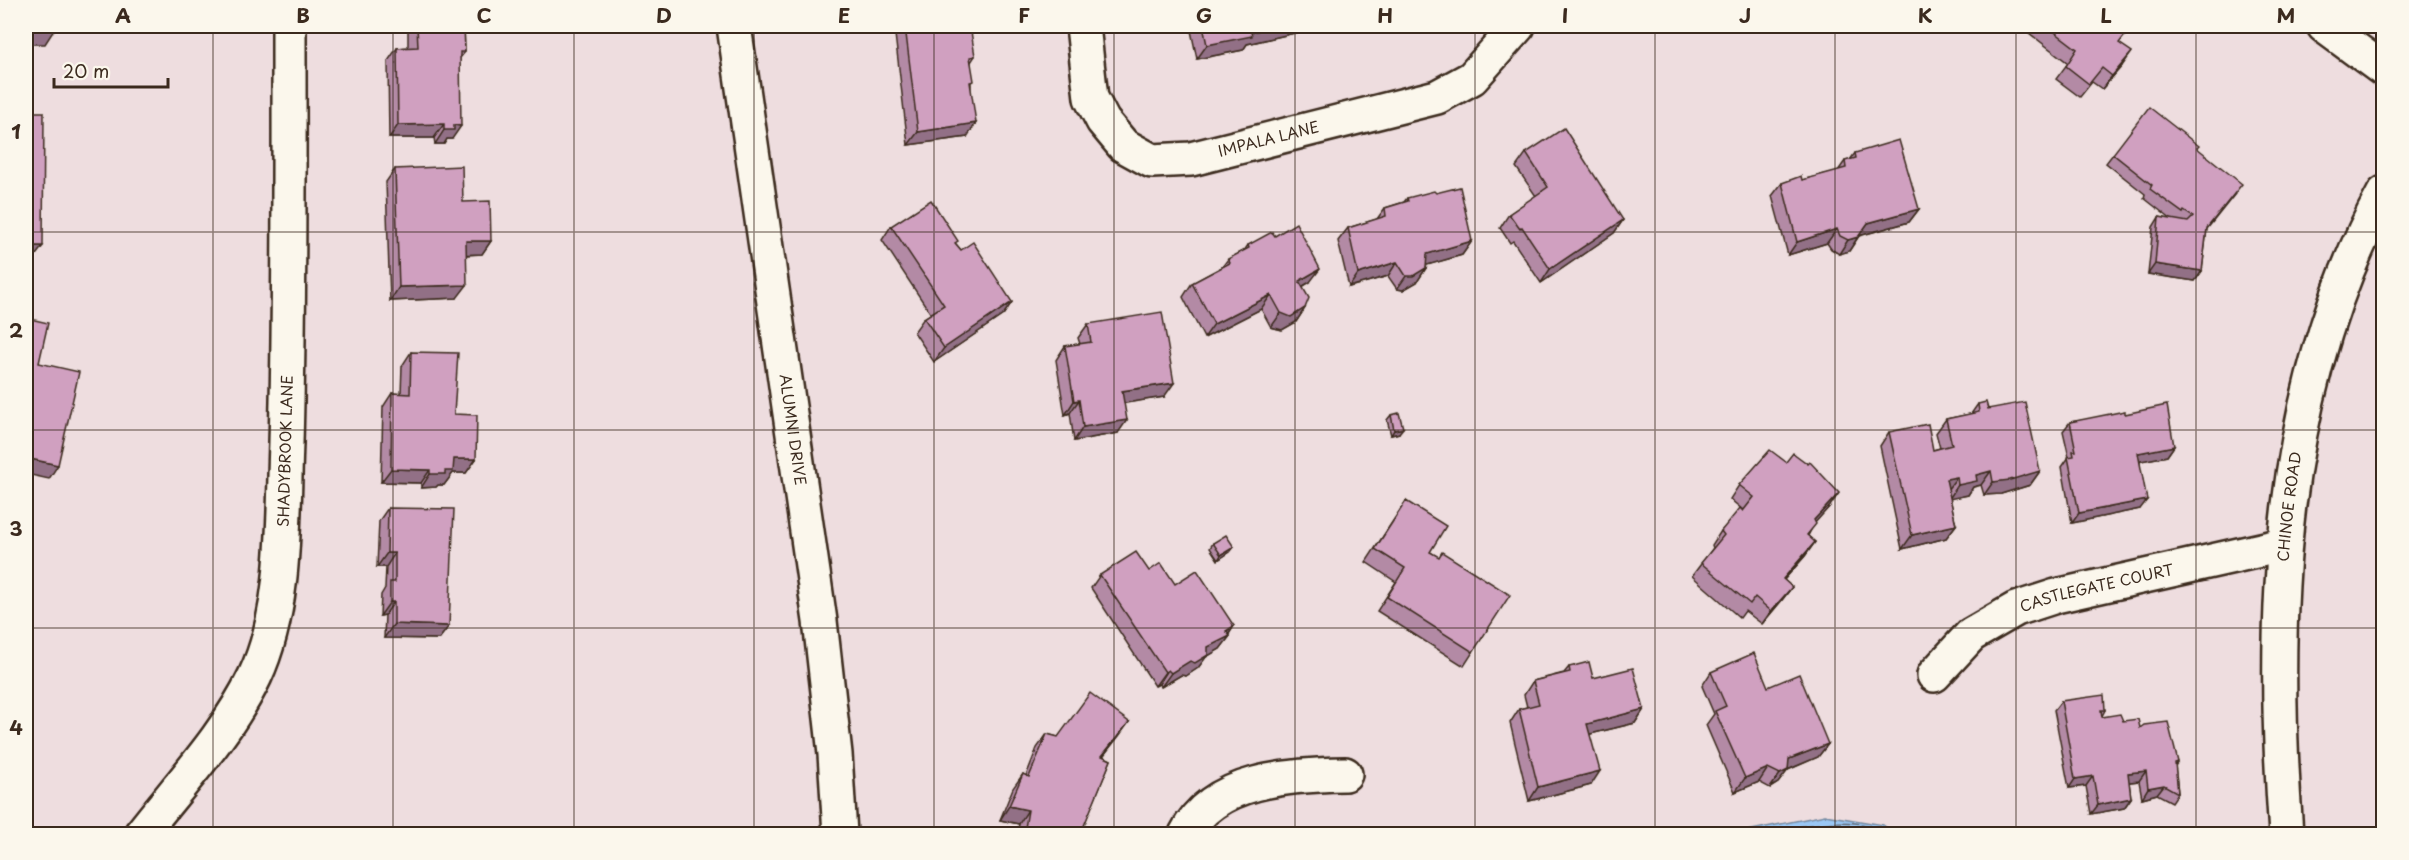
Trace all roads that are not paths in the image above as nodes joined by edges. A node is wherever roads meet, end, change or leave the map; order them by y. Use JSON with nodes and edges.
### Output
{"nodes":[{"id":1,"x":290,"y":26,"type":"edge"},
{"id":2,"x":734,"y":26,"type":"edge"},
{"id":3,"x":1083,"y":26,"type":"edge"},
{"id":4,"x":1518,"y":26,"type":"edge"},
{"id":5,"x":2324,"y":26,"type":"edge"},
{"id":6,"x":2384,"y":70,"type":"edge"},
{"id":7,"x":2384,"y":193,"type":"edge"},
{"id":8,"x":2283,"y":544,"type":"junction"},
{"id":9,"x":1934,"y":675,"type":"dead end"},
{"id":10,"x":1345,"y":774,"type":"dead end"},
{"id":11,"x":141,"y":834,"type":"edge"},
{"id":12,"x":840,"y":834,"type":"edge"},
{"id":13,"x":1186,"y":834,"type":"edge"},
{"id":14,"x":2286,"y":834,"type":"edge"}],
"edges":[{"from":1,"to":11,"type":"street","name":"SHADYBROOK LANE"},
{"from":2,"to":12,"type":"street","name":"ALUMNI DRIVE"},
{"from":3,"to":4,"type":"street","name":"IMPALA LANE"},
{"from":5,"to":6,"type":"street"},
{"from":7,"to":8,"type":"street","name":"CHINOE ROAD"},
{"from":8,"to":9,"type":"street","name":"CASTLEGATE COURT"},
{"from":8,"to":14,"type":"street","name":"CHINOE ROAD"},
{"from":10,"to":13,"type":"street"}]}
